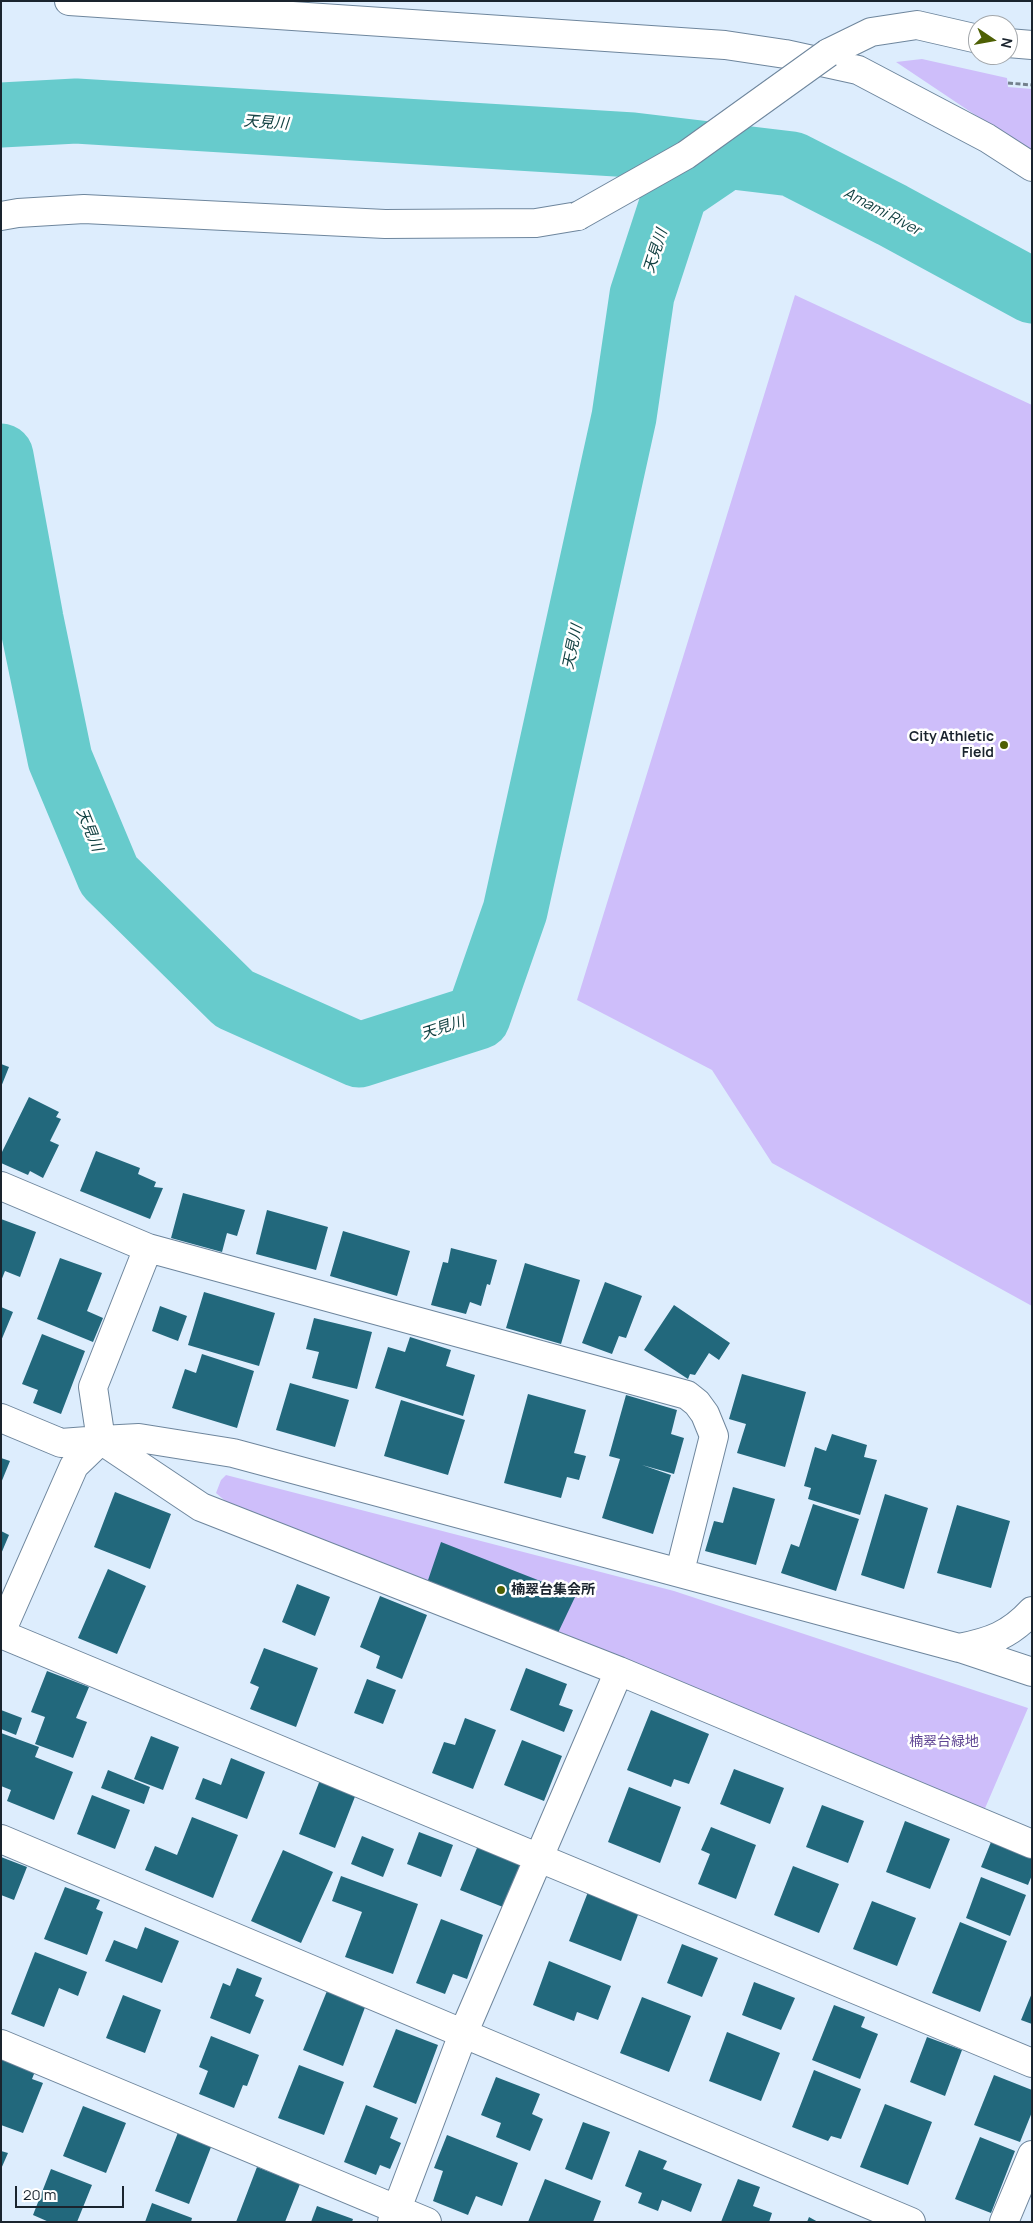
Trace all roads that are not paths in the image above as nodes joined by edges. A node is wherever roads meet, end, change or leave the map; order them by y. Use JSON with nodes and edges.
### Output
{"nodes":[{"id":1,"x":69,"y":1,"type":"edge"},
{"id":2,"x":968,"y":37,"type":"edge"},
{"id":3,"x":1018,"y":44,"type":"edge"},
{"id":4,"x":1032,"y":45,"type":"edge"},
{"id":5,"x":1032,"y":167,"type":"edge"},
{"id":6,"x":10,"y":215,"type":"edge"},
{"id":7,"x":1,"y":1186,"type":"edge"},
{"id":8,"x":148,"y":1248,"type":"junction"},
{"id":9,"x":1,"y":1418,"type":"edge"},
{"id":10,"x":101,"y":1440,"type":"junction"},
{"id":11,"x":680,"y":1571,"type":"junction"},
{"id":12,"x":1032,"y":1611,"type":"edge"},
{"id":13,"x":1,"y":1633,"type":"edge"},
{"id":14,"x":959,"y":1648,"type":"junction"},
{"id":15,"x":619,"y":1671,"type":"junction"},
{"id":16,"x":1032,"y":1672,"type":"edge"},
{"id":17,"x":1,"y":1840,"type":"edge"},
{"id":18,"x":1032,"y":1844,"type":"edge"},
{"id":19,"x":538,"y":1858,"type":"junction"},
{"id":20,"x":463,"y":2034,"type":"junction"},
{"id":21,"x":1,"y":2044,"type":"edge"},
{"id":22,"x":1032,"y":2064,"type":"edge"},
{"id":23,"x":1032,"y":2155,"type":"edge"},
{"id":24,"x":394,"y":2216,"type":"edge"},
{"id":25,"x":427,"y":2222,"type":"edge"},
{"id":26,"x":911,"y":2222,"type":"edge"},
{"id":27,"x":1004,"y":2222,"type":"edge"}],
"edges":[{"from":1,"to":5,"type":"street"},
{"from":2,"to":6,"type":"street","bridge":true},
{"from":3,"to":4,"type":"street"},
{"from":7,"to":8,"type":"street"},
{"from":8,"to":10,"type":"street"},
{"from":8,"to":11,"type":"street"},
{"from":9,"to":10,"type":"street"},
{"from":10,"to":11,"type":"street"},
{"from":10,"to":13,"type":"street"},
{"from":10,"to":15,"type":"street"},
{"from":11,"to":14,"type":"street"},
{"from":12,"to":14,"type":"street"},
{"from":13,"to":19,"type":"street"},
{"from":14,"to":16,"type":"street"},
{"from":15,"to":18,"type":"street"},
{"from":15,"to":19,"type":"street"},
{"from":17,"to":20,"type":"street"},
{"from":19,"to":20,"type":"street"},
{"from":19,"to":22,"type":"street"},
{"from":20,"to":24,"type":"street"},
{"from":20,"to":26,"type":"street"},
{"from":21,"to":24,"type":"street"},
{"from":23,"to":27,"type":"street"},
{"from":24,"to":25,"type":"street"}]}
